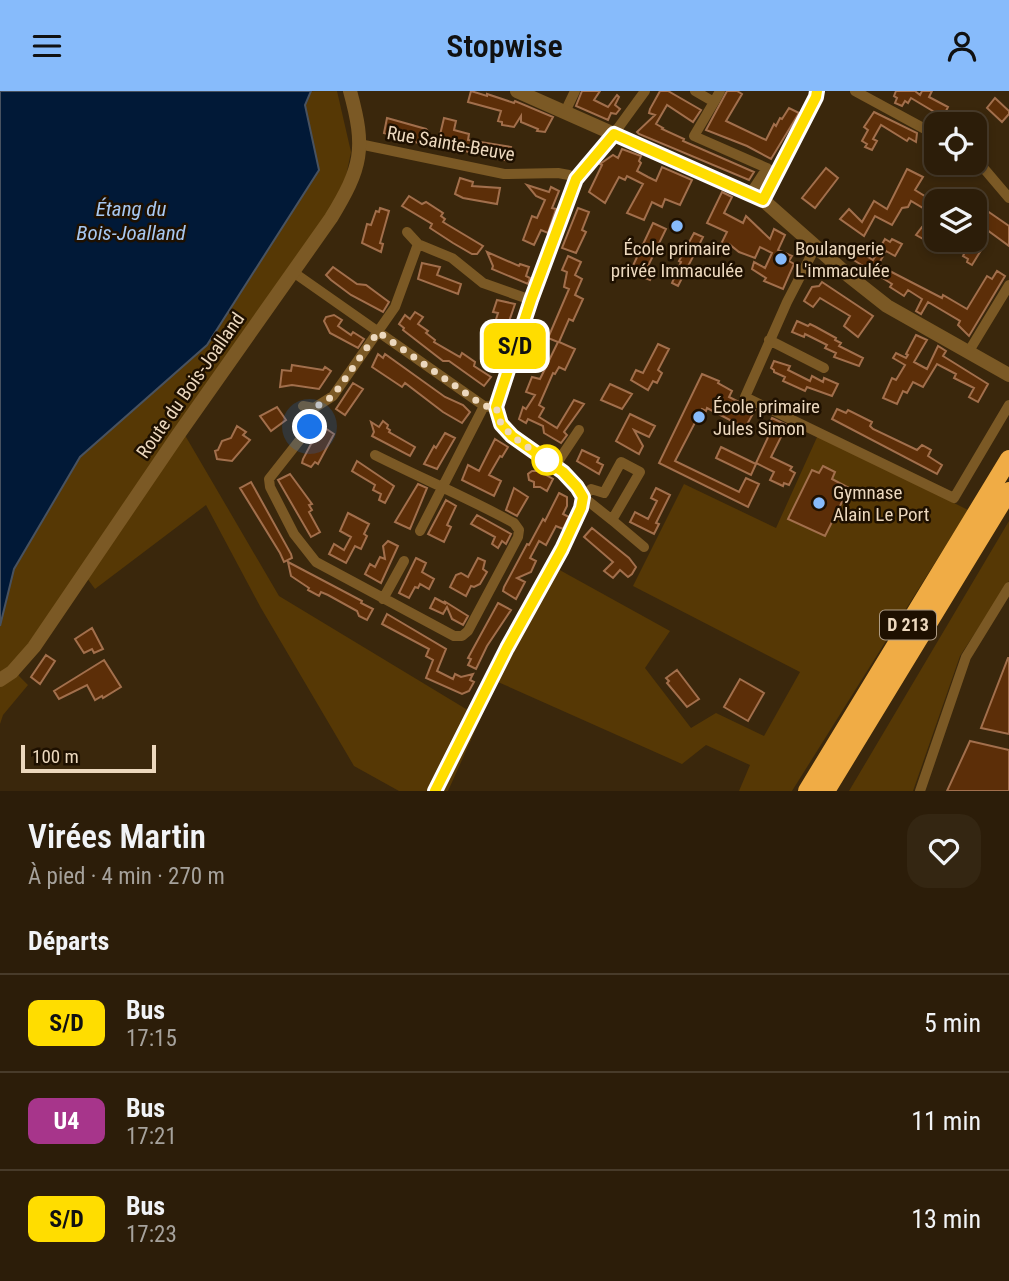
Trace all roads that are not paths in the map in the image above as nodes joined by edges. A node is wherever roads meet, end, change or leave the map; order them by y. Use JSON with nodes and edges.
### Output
{"nodes":[{"id":1,"x":350,"y":91,"type":"edge"},
{"id":2,"x":517,"y":91,"type":"edge"},
{"id":3,"x":575,"y":91,"type":"edge"},
{"id":4,"x":645,"y":91,"type":"edge"},
{"id":5,"x":695,"y":91,"type":"edge"},
{"id":6,"x":720,"y":91,"type":"edge"},
{"id":7,"x":817,"y":91,"type":"edge"},
{"id":8,"x":855,"y":91,"type":"edge"},
{"id":9,"x":714,"y":102,"type":"junction"},
{"id":10,"x":565,"y":112,"type":"junction"},
{"id":11,"x":924,"y":128,"type":"edge"},
{"id":12,"x":614,"y":134,"type":"junction"},
{"id":13,"x":360,"y":146,"type":"junction"},
{"id":14,"x":771,"y":170,"type":"junction"},
{"id":15,"x":987,"y":172,"type":"edge"},
{"id":16,"x":576,"y":179,"type":"junction"},
{"id":17,"x":757,"y":197,"type":"junction"},
{"id":18,"x":1009,"y":198,"type":"edge"},
{"id":19,"x":407,"y":232,"type":"dead end"},
{"id":20,"x":418,"y":244,"type":"junction"},
{"id":21,"x":816,"y":246,"type":"junction"},
{"id":22,"x":293,"y":272,"type":"junction"},
{"id":23,"x":1009,"y":285,"type":"edge"},
{"id":24,"x":531,"y":300,"type":"junction"},
{"id":25,"x":378,"y":332,"type":"junction"},
{"id":26,"x":769,"y":340,"type":"junction"},
{"id":27,"x":969,"y":351,"type":"junction"},
{"id":28,"x":824,"y":368,"type":"dead end"},
{"id":29,"x":1009,"y":375,"type":"edge"},
{"id":30,"x":1009,"y":405,"type":"edge"},
{"id":31,"x":484,"y":406,"type":"junction"},
{"id":32,"x":496,"y":407,"type":"junction"},
{"id":33,"x":579,"y":430,"type":"dead end"},
{"id":34,"x":375,"y":455,"type":"dead end"},
{"id":35,"x":1009,"y":459,"type":"edge"},
{"id":36,"x":555,"y":466,"type":"junction"},
{"id":37,"x":443,"y":487,"type":"junction"},
{"id":38,"x":1009,"y":491,"type":"edge"},
{"id":39,"x":604,"y":493,"type":"junction"},
{"id":40,"x":583,"y":497,"type":"junction"},
{"id":41,"x":596,"y":506,"type":"junction"},
{"id":42,"x":611,"y":520,"type":"junction"},
{"id":43,"x":420,"y":531,"type":"dead end"},
{"id":44,"x":644,"y":547,"type":"dead end"},
{"id":45,"x":404,"y":561,"type":"dead end"},
{"id":46,"x":1009,"y":587,"type":"edge"},
{"id":47,"x":383,"y":599,"type":"junction"},
{"id":48,"x":0,"y":680,"type":"edge"},
{"id":49,"x":846,"y":757,"type":"junction"},
{"id":50,"x":435,"y":791,"type":"edge"},
{"id":51,"x":807,"y":791,"type":"edge"},
{"id":52,"x":826,"y":791,"type":"edge"},
{"id":53,"x":835,"y":791,"type":"edge"},
{"id":54,"x":920,"y":791,"type":"edge"}],
"edges":[{"from":1,"to":13,"type":"street","name":"Route du Bois-Joalland"},
{"from":2,"to":10,"type":"street"},
{"from":3,"to":10,"type":"street"},
{"from":4,"to":12,"type":"street"},
{"from":5,"to":9,"type":"street"},
{"from":6,"to":9,"type":"street"},
{"from":7,"to":14,"type":"street"},
{"from":8,"to":11,"type":"street"},
{"from":9,"to":14,"type":"street"},
{"from":10,"to":12,"type":"street"},
{"from":12,"to":16,"type":"street"},
{"from":12,"to":17,"type":"street"},
{"from":13,"to":16,"type":"street","name":"Rue Sainte-Beuve"},
{"from":13,"to":22,"type":"street","name":"Route du Bois-Joalland"},
{"from":14,"to":17,"type":"street"},
{"from":15,"to":18,"type":"street"},
{"from":16,"to":24,"type":"street"},
{"from":17,"to":21,"type":"street"},
{"from":19,"to":20,"type":"street"},
{"from":20,"to":24,"type":"street"},
{"from":20,"to":25,"type":"street"},
{"from":21,"to":26,"type":"street"},
{"from":21,"to":27,"type":"street"},
{"from":22,"to":25,"type":"street"},
{"from":22,"to":48,"type":"street","name":"Route du Bois-Joalland"},
{"from":23,"to":27,"type":"street"},
{"from":24,"to":32,"type":"street"},
{"from":25,"to":31,"type":"street"},
{"from":25,"to":47,"type":"street"},
{"from":26,"to":28,"type":"street"},
{"from":26,"to":30,"type":"street"},
{"from":27,"to":29,"type":"street"},
{"from":31,"to":32,"type":"street"},
{"from":31,"to":37,"type":"street"},
{"from":32,"to":36,"type":"street"},
{"from":33,"to":36,"type":"street"},
{"from":34,"to":37,"type":"street"},
{"from":35,"to":51,"type":"highway","number":"D 213"},
{"from":36,"to":40,"type":"street"},
{"from":37,"to":43,"type":"street"},
{"from":37,"to":47,"type":"street"},
{"from":38,"to":49,"type":"highway","number":"D 213"},
{"from":39,"to":40,"type":"street"},
{"from":39,"to":41,"type":"street"},
{"from":39,"to":42,"type":"street"},
{"from":40,"to":41,"type":"street"},
{"from":40,"to":50,"type":"street"},
{"from":41,"to":42,"type":"street"},
{"from":42,"to":44,"type":"street"},
{"from":45,"to":47,"type":"street"},
{"from":46,"to":54,"type":"street"},
{"from":49,"to":52,"type":"highway","number":"D 213"},
{"from":49,"to":53,"type":"highway","number":"D 213"}]}
